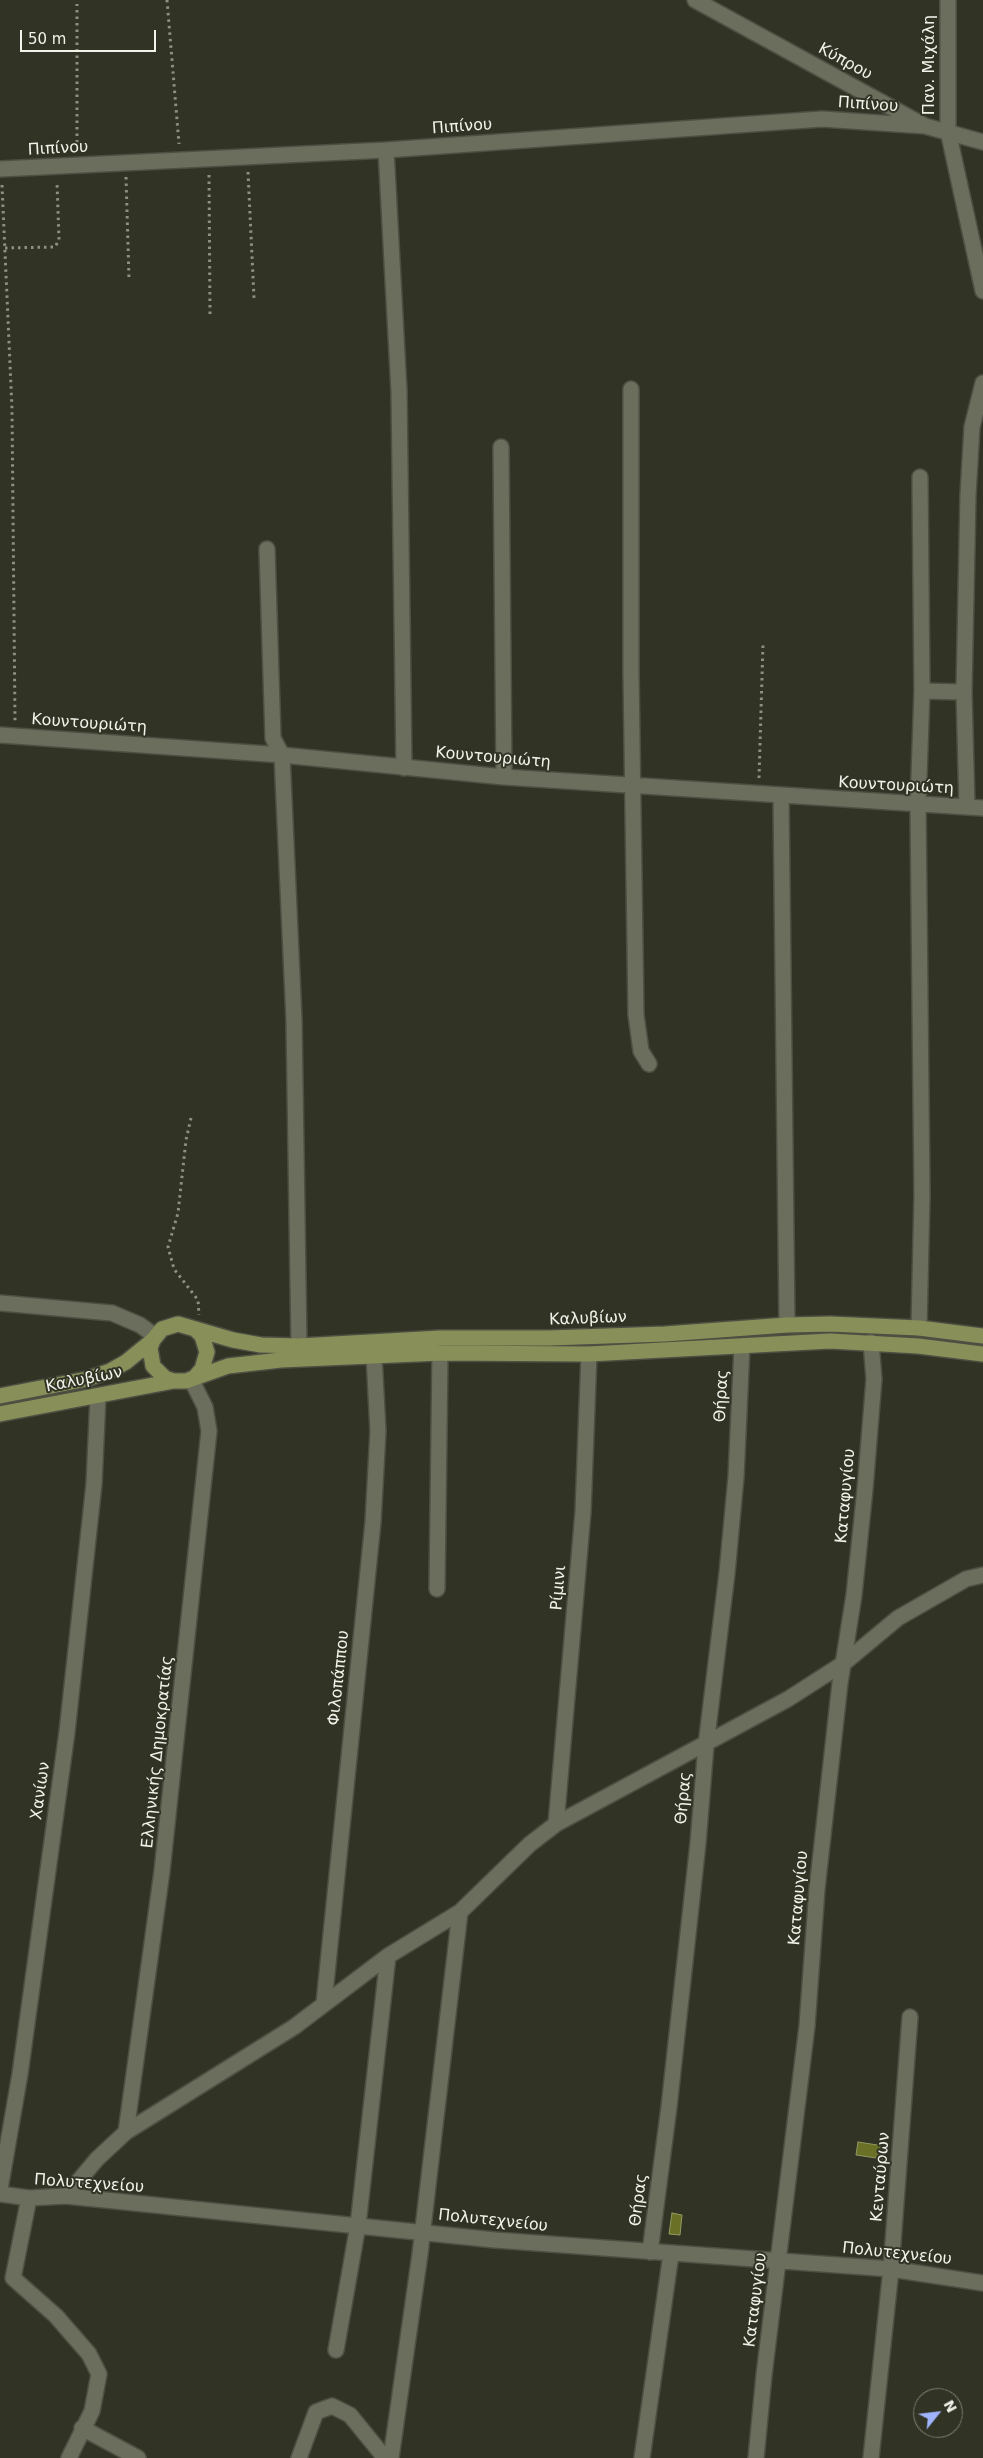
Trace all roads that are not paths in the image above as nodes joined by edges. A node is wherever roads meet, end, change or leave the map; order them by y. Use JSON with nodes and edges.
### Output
{"nodes":[{"id":1,"x":696,"y":0,"type":"edge"},
{"id":2,"x":948,"y":0,"type":"edge"},
{"id":3,"x":925,"y":126,"type":"junction"},
{"id":4,"x":948,"y":131,"type":"junction"},
{"id":5,"x":983,"y":142,"type":"edge"},
{"id":6,"x":386,"y":150,"type":"junction"},
{"id":7,"x":1,"y":169,"type":"edge"},
{"id":8,"x":983,"y":291,"type":"edge"},
{"id":9,"x":983,"y":383,"type":"edge"},
{"id":10,"x":631,"y":389,"type":"dead end"},
{"id":11,"x":500,"y":447,"type":"dead end"},
{"id":12,"x":920,"y":477,"type":"dead end"},
{"id":13,"x":266,"y":549,"type":"dead end"},
{"id":14,"x":922,"y":691,"type":"junction"},
{"id":15,"x":964,"y":692,"type":"junction"},
{"id":16,"x":7,"y":736,"type":"edge"},
{"id":17,"x":282,"y":755,"type":"junction"},
{"id":18,"x":404,"y":768,"type":"junction"},
{"id":19,"x":504,"y":777,"type":"junction"},
{"id":20,"x":634,"y":786,"type":"junction"},
{"id":21,"x":781,"y":796,"type":"junction"},
{"id":22,"x":918,"y":805,"type":"junction"},
{"id":23,"x":967,"y":807,"type":"junction"},
{"id":24,"x":983,"y":808,"type":"edge"},
{"id":25,"x":649,"y":1064,"type":"dead end"},
{"id":26,"x":0,"y":1304,"type":"edge"},
{"id":27,"x":787,"y":1325,"type":"junction"},
{"id":28,"x":191,"y":1327,"type":"junction"},
{"id":29,"x":919,"y":1328,"type":"junction"},
{"id":30,"x":983,"y":1336,"type":"edge"},
{"id":31,"x":154,"y":1338,"type":"junction"},
{"id":32,"x":871,"y":1342,"type":"junction"},
{"id":33,"x":299,"y":1346,"type":"junction"},
{"id":34,"x":742,"y":1346,"type":"junction"},
{"id":35,"x":440,"y":1353,"type":"junction"},
{"id":36,"x":589,"y":1354,"type":"junction"},
{"id":37,"x":983,"y":1354,"type":"edge"},
{"id":38,"x":374,"y":1356,"type":"junction"},
{"id":39,"x":194,"y":1377,"type":"junction"},
{"id":40,"x":174,"y":1381,"type":"junction"},
{"id":41,"x":0,"y":1396,"type":"edge"},
{"id":42,"x":98,"y":1396,"type":"junction"},
{"id":43,"x":0,"y":1414,"type":"edge"},
{"id":44,"x":983,"y":1575,"type":"edge"},
{"id":45,"x":437,"y":1589,"type":"dead end"},
{"id":46,"x":844,"y":1663,"type":"junction"},
{"id":47,"x":706,"y":1745,"type":"junction"},
{"id":48,"x":556,"y":1824,"type":"junction"},
{"id":49,"x":460,"y":1912,"type":"junction"},
{"id":50,"x":388,"y":1956,"type":"junction"},
{"id":51,"x":324,"y":2003,"type":"junction"},
{"id":52,"x":910,"y":2017,"type":"dead end"},
{"id":53,"x":126,"y":2132,"type":"junction"},
{"id":54,"x":0,"y":2189,"type":"edge"},
{"id":55,"x":0,"y":2194,"type":"edge"},
{"id":56,"x":66,"y":2196,"type":"junction"},
{"id":57,"x":29,"y":2198,"type":"junction"},
{"id":58,"x":358,"y":2225,"type":"junction"},
{"id":59,"x":423,"y":2232,"type":"junction"},
{"id":60,"x":650,"y":2252,"type":"junction"},
{"id":61,"x":670,"y":2254,"type":"junction"},
{"id":62,"x":779,"y":2261,"type":"junction"},
{"id":63,"x":891,"y":2269,"type":"junction"},
{"id":64,"x":6,"y":2275,"type":"edge"},
{"id":65,"x":983,"y":2283,"type":"edge"},
{"id":66,"x":336,"y":2350,"type":"dead end"},
{"id":67,"x":82,"y":2428,"type":"junction"},
{"id":68,"x":69,"y":2458,"type":"edge"},
{"id":69,"x":138,"y":2458,"type":"edge"},
{"id":70,"x":299,"y":2458,"type":"edge"},
{"id":71,"x":385,"y":2458,"type":"edge"},
{"id":72,"x":391,"y":2458,"type":"edge"},
{"id":73,"x":642,"y":2458,"type":"edge"},
{"id":74,"x":756,"y":2458,"type":"edge"},
{"id":75,"x":871,"y":2458,"type":"edge"}],
"edges":[{"from":1,"to":3,"type":"street","name":"Κύπρου"},
{"from":2,"to":4,"type":"street","name":"Παν. Μιχάλη"},
{"from":3,"to":4,"type":"street","name":"Κύπρου"},
{"from":3,"to":6,"type":"street","name":"Πιπίνου"},
{"from":4,"to":5,"type":"street","name":"Κύπρου"},
{"from":4,"to":8,"type":"street","name":"Παν. Μιχάλη"},
{"from":6,"to":7,"type":"street","name":"Πιπίνου"},
{"from":6,"to":18,"type":"street"},
{"from":9,"to":15,"type":"street"},
{"from":10,"to":20,"type":"street"},
{"from":11,"to":19,"type":"street"},
{"from":12,"to":14,"type":"street"},
{"from":13,"to":17,"type":"street"},
{"from":14,"to":15,"type":"street"},
{"from":14,"to":22,"type":"street"},
{"from":15,"to":23,"type":"street"},
{"from":16,"to":17,"type":"street","name":"Κουντουριώτη"},
{"from":17,"to":18,"type":"street","name":"Κουντουριώτη"},
{"from":17,"to":33,"type":"street"},
{"from":18,"to":19,"type":"street","name":"Κουντουριώτη"},
{"from":19,"to":20,"type":"street","name":"Κουντουριώτη"},
{"from":20,"to":21,"type":"street","name":"Κουντουριώτη"},
{"from":20,"to":25,"type":"street"},
{"from":21,"to":22,"type":"street","name":"Κουντουριώτη"},
{"from":21,"to":27,"type":"street"},
{"from":22,"to":23,"type":"street","name":"Κουντουριώτη"},
{"from":22,"to":29,"type":"street"},
{"from":23,"to":24,"type":"street","name":"Κουντουριώτη"},
{"from":26,"to":31,"type":"street"},
{"from":27,"to":29,"type":"main road","name":"Καλυβίων"},
{"from":27,"to":33,"type":"main road","name":"Καλυβίων"},
{"from":28,"to":31,"type":"main road","name":"Καλυβίων"},
{"from":28,"to":33,"type":"main road","name":"Καλυβίων"},
{"from":28,"to":39,"type":"main road"},
{"from":29,"to":30,"type":"main road","name":"Καλυβίων"},
{"from":31,"to":40,"type":"main road"},
{"from":31,"to":41,"type":"main road","name":"Καλυβίων"},
{"from":32,"to":34,"type":"main road","name":"Καλυβίων"},
{"from":32,"to":37,"type":"main road","name":"Καλυβίων"},
{"from":32,"to":46,"type":"street","name":"Καταφυγίου"},
{"from":34,"to":36,"type":"main road","name":"Καλυβίων"},
{"from":34,"to":47,"type":"street","name":"Θήρας"},
{"from":35,"to":36,"type":"main road","name":"Καλυβίων"},
{"from":35,"to":38,"type":"main road","name":"Καλυβίων"},
{"from":35,"to":45,"type":"street"},
{"from":36,"to":48,"type":"street","name":"Ρίμινι"},
{"from":38,"to":39,"type":"main road","name":"Καλυβίων"},
{"from":38,"to":51,"type":"street","name":"Φιλοπάππου"},
{"from":39,"to":40,"type":"main road","name":"Καλυβίων"},
{"from":39,"to":53,"type":"street","name":"Ελληνικής Δημοκρατίας"},
{"from":40,"to":42,"type":"main road","name":"Καλυβίων"},
{"from":42,"to":43,"type":"main road","name":"Καλυβίων"},
{"from":42,"to":54,"type":"street","name":"Χανίων"},
{"from":44,"to":46,"type":"street"},
{"from":46,"to":47,"type":"street"},
{"from":46,"to":62,"type":"street","name":"Καταφυγίου"},
{"from":47,"to":48,"type":"street"},
{"from":47,"to":60,"type":"street","name":"Θήρας"},
{"from":48,"to":49,"type":"street"},
{"from":49,"to":50,"type":"street"},
{"from":49,"to":59,"type":"street"},
{"from":50,"to":51,"type":"street"},
{"from":50,"to":58,"type":"street"},
{"from":51,"to":53,"type":"street"},
{"from":52,"to":63,"type":"street","name":"Κενταύρων"},
{"from":53,"to":56,"type":"street"},
{"from":55,"to":57,"type":"street","name":"Πολυτεχνείου"},
{"from":56,"to":57,"type":"street","name":"Πολυτεχνείου"},
{"from":56,"to":58,"type":"street","name":"Πολυτεχνείου"},
{"from":57,"to":64,"type":"street"},
{"from":58,"to":59,"type":"street","name":"Πολυτεχνείου"},
{"from":58,"to":66,"type":"street"},
{"from":59,"to":60,"type":"street","name":"Πολυτεχνείου"},
{"from":59,"to":72,"type":"street"},
{"from":60,"to":61,"type":"street","name":"Πολυτεχνείου"},
{"from":61,"to":62,"type":"street","name":"Πολυτεχνείου"},
{"from":61,"to":73,"type":"street"},
{"from":62,"to":63,"type":"street","name":"Πολυτεχνείου"},
{"from":62,"to":74,"type":"street","name":"Καταφυγίου"},
{"from":63,"to":65,"type":"street","name":"Πολυτεχνείου"},
{"from":63,"to":75,"type":"street","name":"Κενταύρων"},
{"from":64,"to":67,"type":"street"},
{"from":67,"to":68,"type":"street"},
{"from":67,"to":69,"type":"street"},
{"from":70,"to":71,"type":"street"}]}
